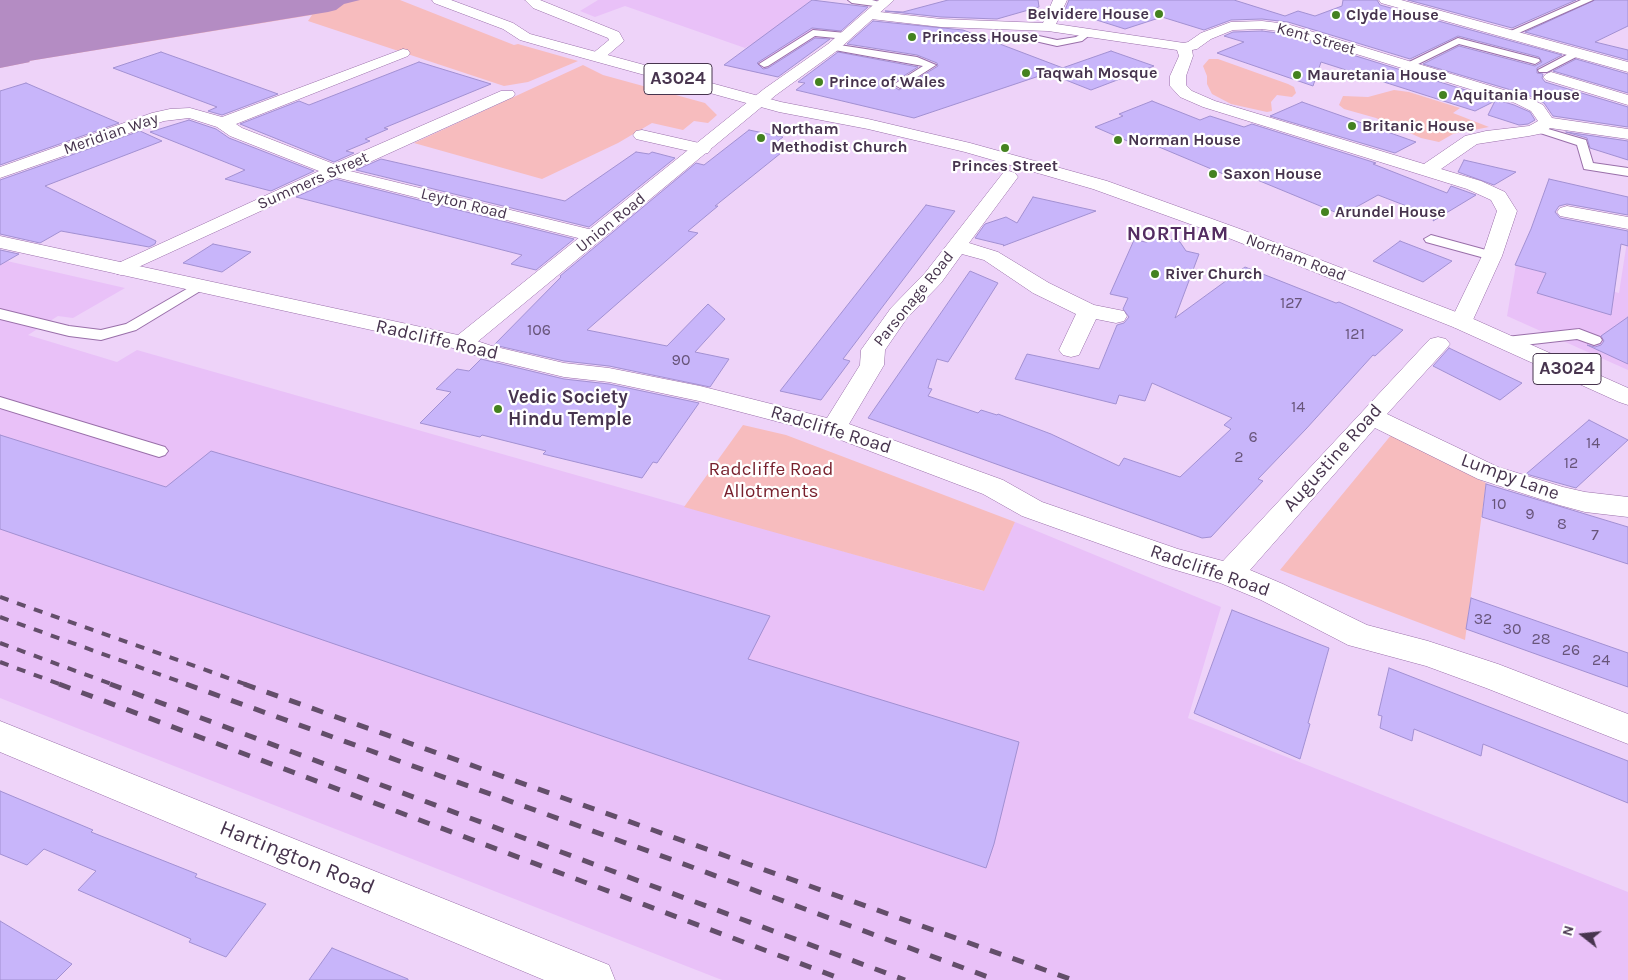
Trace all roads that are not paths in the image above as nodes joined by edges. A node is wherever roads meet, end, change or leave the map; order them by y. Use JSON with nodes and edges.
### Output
{"nodes":[{"id":1,"x":439,"y":0,"type":"edge"},
{"id":2,"x":532,"y":0,"type":"edge"},
{"id":3,"x":852,"y":0,"type":"edge"},
{"id":4,"x":1060,"y":0,"type":"edge"},
{"id":5,"x":1589,"y":0,"type":"edge"},
{"id":6,"x":1397,"y":1,"type":"edge"},
{"id":7,"x":884,"y":2,"type":"edge"},
{"id":8,"x":871,"y":15,"type":"junction"},
{"id":9,"x":1048,"y":27,"type":"junction"},
{"id":10,"x":1086,"y":34,"type":"junction"},
{"id":11,"x":1508,"y":34,"type":"junction"},
{"id":12,"x":846,"y":36,"type":"junction"},
{"id":13,"x":1025,"y":36,"type":"dead end"},
{"id":14,"x":833,"y":47,"type":"junction"},
{"id":15,"x":1184,"y":47,"type":"junction"},
{"id":16,"x":403,"y":53,"type":"dead end"},
{"id":17,"x":603,"y":53,"type":"junction"},
{"id":18,"x":1576,"y":53,"type":"junction"},
{"id":19,"x":1535,"y":61,"type":"dead end"},
{"id":20,"x":764,"y":64,"type":"dead end"},
{"id":21,"x":1408,"y":65,"type":"junction"},
{"id":22,"x":1628,"y":67,"type":"edge"},
{"id":23,"x":1547,"y":74,"type":"joint"},
{"id":24,"x":900,"y":85,"type":"dead end"},
{"id":25,"x":506,"y":94,"type":"dead end"},
{"id":26,"x":764,"y":97,"type":"junction"},
{"id":27,"x":1628,"y":100,"type":"edge"},
{"id":28,"x":223,"y":123,"type":"junction"},
{"id":29,"x":1543,"y":125,"type":"junction"},
{"id":30,"x":642,"y":134,"type":"dead end"},
{"id":31,"x":1628,"y":134,"type":"edge"},
{"id":32,"x":702,"y":149,"type":"junction"},
{"id":33,"x":334,"y":171,"type":"junction"},
{"id":34,"x":1426,"y":171,"type":"junction"},
{"id":35,"x":1628,"y":172,"type":"edge"},
{"id":36,"x":0,"y":173,"type":"edge"},
{"id":37,"x":1009,"y":177,"type":"dead end"},
{"id":38,"x":1567,"y":212,"type":"dead end"},
{"id":39,"x":1628,"y":223,"type":"edge"},
{"id":40,"x":594,"y":236,"type":"junction"},
{"id":41,"x":1431,"y":239,"type":"dead end"},
{"id":42,"x":0,"y":242,"type":"edge"},
{"id":43,"x":956,"y":246,"type":"junction"},
{"id":44,"x":1492,"y":256,"type":"junction"},
{"id":45,"x":122,"y":269,"type":"junction"},
{"id":46,"x":198,"y":287,"type":"junction"},
{"id":47,"x":1088,"y":310,"type":"junction"},
{"id":48,"x":0,"y":314,"type":"edge"},
{"id":49,"x":1116,"y":316,"type":"dead end"},
{"id":50,"x":1461,"y":322,"type":"junction"},
{"id":51,"x":1594,"y":340,"type":"dead end"},
{"id":52,"x":1506,"y":342,"type":"junction"},
{"id":53,"x":462,"y":343,"type":"junction"},
{"id":54,"x":1438,"y":344,"type":"dead end"},
{"id":55,"x":1071,"y":350,"type":"dead end"},
{"id":56,"x":1628,"y":397,"type":"edge"},
{"id":57,"x":0,"y":402,"type":"edge"},
{"id":58,"x":1371,"y":416,"type":"junction"},
{"id":59,"x":834,"y":428,"type":"junction"},
{"id":60,"x":159,"y":451,"type":"dead end"},
{"id":61,"x":1628,"y":507,"type":"edge"},
{"id":62,"x":1229,"y":574,"type":"junction"},
{"id":63,"x":1628,"y":729,"type":"edge"},
{"id":64,"x":0,"y":736,"type":"edge"},
{"id":65,"x":594,"y":980,"type":"edge"}],
"edges":[{"from":1,"to":17,"type":"street","number":"A3024"},
{"from":2,"to":17,"type":"street"},
{"from":3,"to":7,"type":"lane"},
{"from":4,"to":9,"type":"street"},
{"from":5,"to":11,"type":"lane"},
{"from":6,"to":11,"type":"street"},
{"from":7,"to":8,"type":"street"},
{"from":8,"to":9,"type":"street"},
{"from":8,"to":12,"type":"street"},
{"from":9,"to":10,"type":"street"},
{"from":10,"to":13,"type":"lane"},
{"from":10,"to":15,"type":"street"},
{"from":11,"to":18,"type":"street"},
{"from":12,"to":14,"type":"street"},
{"from":12,"to":20,"type":"lane"},
{"from":14,"to":24,"type":"lane"},
{"from":14,"to":26,"type":"street"},
{"from":15,"to":21,"type":"street","name":"Kent Street"},
{"from":15,"to":34,"type":"street"},
{"from":16,"to":28,"type":"street"},
{"from":17,"to":26,"type":"street","name":"Northam Road","number":"A3024"},
{"from":18,"to":22,"type":"street"},
{"from":18,"to":23,"type":"lane"},
{"from":19,"to":21,"type":"lane"},
{"from":21,"to":29,"type":"street","name":"Kent Street"},
{"from":23,"to":27,"type":"street"},
{"from":25,"to":33,"type":"street","name":"Summers Street"},
{"from":26,"to":32,"type":"street","name":"Union Road"},
{"from":26,"to":50,"type":"street","name":"Northam Road","number":"A3024"},
{"from":28,"to":33,"type":"street","name":"Meridian Way"},
{"from":28,"to":36,"type":"street","name":"Meridian Way"},
{"from":29,"to":31,"type":"street"},
{"from":29,"to":34,"type":"street"},
{"from":29,"to":35,"type":"lane"},
{"from":30,"to":32,"type":"street"},
{"from":32,"to":40,"type":"street","name":"Union Road"},
{"from":33,"to":40,"type":"street","name":"Leyton Road"},
{"from":33,"to":45,"type":"street","name":"Summers Street"},
{"from":34,"to":44,"type":"street"},
{"from":37,"to":43,"type":"street","name":"Parsonage Road"},
{"from":38,"to":39,"type":"street"},
{"from":40,"to":53,"type":"street","name":"Union Road"},
{"from":41,"to":44,"type":"lane"},
{"from":42,"to":45,"type":"street","name":"Radcliffe Road"},
{"from":43,"to":47,"type":"street"},
{"from":43,"to":59,"type":"street","name":"Parsonage Road"},
{"from":44,"to":50,"type":"street"},
{"from":45,"to":46,"type":"street","name":"Radcliffe Road"},
{"from":46,"to":48,"type":"lane"},
{"from":46,"to":53,"type":"street","name":"Radcliffe Road"},
{"from":47,"to":49,"type":"street"},
{"from":47,"to":55,"type":"street"},
{"from":50,"to":52,"type":"street","name":"Northam Road","number":"A3024"},
{"from":51,"to":52,"type":"lane"},
{"from":52,"to":56,"type":"street","name":"Northam Road","number":"A3024"},
{"from":53,"to":59,"type":"street","name":"Radcliffe Road"},
{"from":54,"to":58,"type":"street","name":"Augustine Road"},
{"from":57,"to":60,"type":"lane"},
{"from":58,"to":61,"type":"street","name":"Lumpy Lane"},
{"from":58,"to":62,"type":"street","name":"Augustine Road"},
{"from":59,"to":62,"type":"street","name":"Radcliffe Road"},
{"from":62,"to":63,"type":"street","name":"Radcliffe Road"},
{"from":64,"to":65,"type":"street","name":"Hartington Road"}]}
